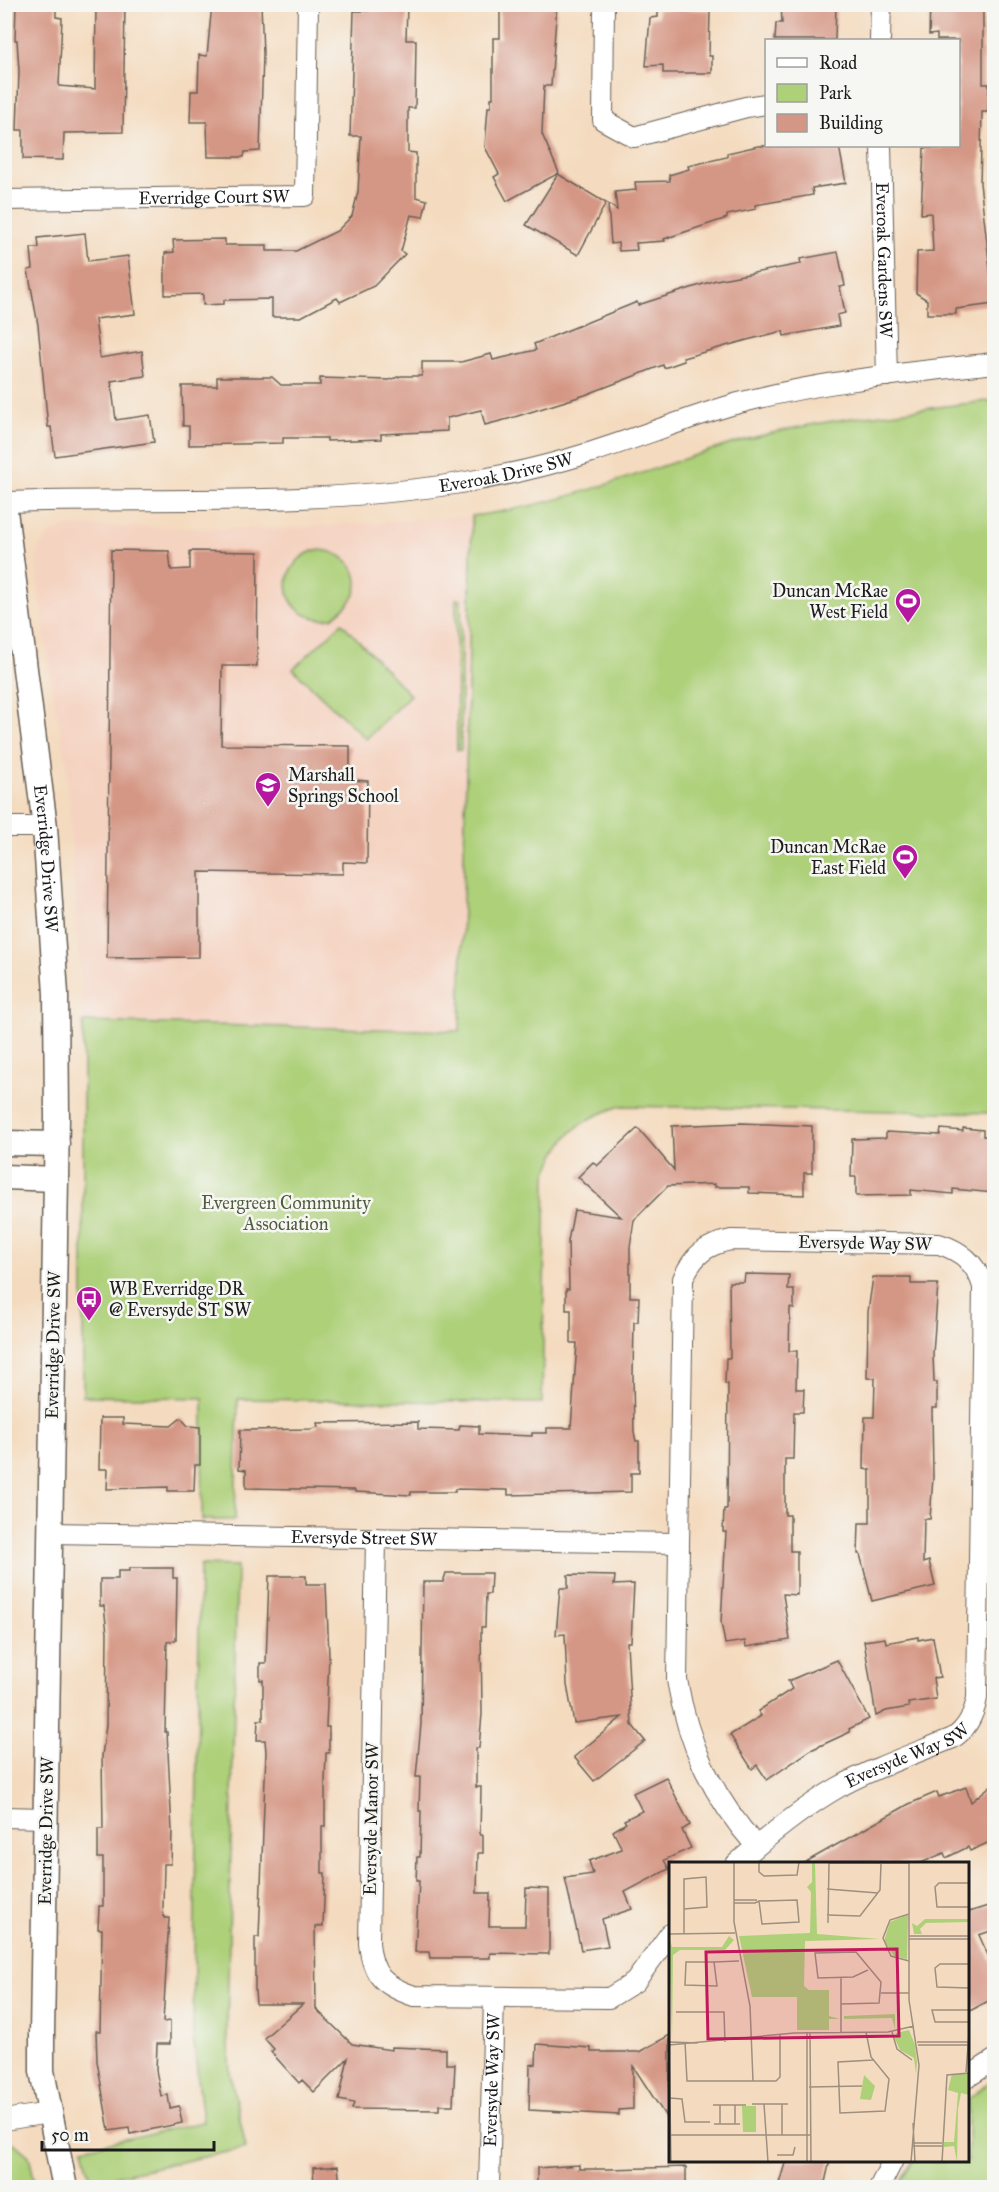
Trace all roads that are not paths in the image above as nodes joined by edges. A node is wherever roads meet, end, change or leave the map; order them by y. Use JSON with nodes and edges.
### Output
{"nodes":[{"id":1,"x":308,"y":4,"type":"edge"},
{"id":2,"x":604,"y":4,"type":"edge"},
{"id":3,"x":881,"y":4,"type":"edge"},
{"id":4,"x":880,"y":39,"type":"edge"},
{"id":5,"x":765,"y":104,"type":"edge"},
{"id":6,"x":881,"y":147,"type":"edge"},
{"id":7,"x":4,"y":200,"type":"edge"},
{"id":8,"x":994,"y":363,"type":"edge"},
{"id":9,"x":887,"y":376,"type":"junction"},
{"id":10,"x":4,"y":503,"type":"edge"},
{"id":11,"x":4,"y":827,"type":"edge"},
{"id":12,"x":45,"y":827,"type":"junction"},
{"id":13,"x":4,"y":1143,"type":"edge"},
{"id":14,"x":57,"y":1144,"type":"junction"},
{"id":15,"x":4,"y":1177,"type":"edge"},
{"id":16,"x":56,"y":1179,"type":"junction"},
{"id":17,"x":50,"y":1533,"type":"junction"},
{"id":18,"x":376,"y":1538,"type":"junction"},
{"id":19,"x":678,"y":1543,"type":"junction"},
{"id":20,"x":4,"y":1817,"type":"edge"},
{"id":21,"x":46,"y":1818,"type":"junction"},
{"id":22,"x":756,"y":1846,"type":"junction"},
{"id":23,"x":737,"y":1862,"type":"edge"},
{"id":24,"x":669,"y":1935,"type":"edge"},
{"id":25,"x":494,"y":1998,"type":"junction"},
{"id":26,"x":994,"y":2060,"type":"edge"},
{"id":27,"x":969,"y":2075,"type":"edge"},
{"id":28,"x":49,"y":2113,"type":"junction"},
{"id":29,"x":4,"y":2121,"type":"edge"},
{"id":30,"x":892,"y":2162,"type":"edge"},
{"id":31,"x":65,"y":2187,"type":"edge"},
{"id":32,"x":489,"y":2187,"type":"edge"},
{"id":33,"x":879,"y":2187,"type":"edge"}],
"edges":[{"from":1,"to":7,"type":"street","name":"Everridge Court SW"},
{"from":2,"to":5,"type":"street"},
{"from":3,"to":4,"type":"street"},
{"from":6,"to":9,"type":"street","name":"Everoak Gardens SW"},
{"from":8,"to":9,"type":"street","name":"Everoak Drive SW"},
{"from":9,"to":10,"type":"street","name":"Everoak Drive SW"},
{"from":10,"to":12,"type":"street","name":"Everridge Drive SW"},
{"from":11,"to":12,"type":"street"},
{"from":12,"to":14,"type":"street","name":"Everridge Drive SW"},
{"from":13,"to":14,"type":"street"},
{"from":14,"to":16,"type":"street","name":"Everridge Drive SW"},
{"from":15,"to":16,"type":"street"},
{"from":16,"to":17,"type":"street","name":"Everridge Drive SW"},
{"from":17,"to":18,"type":"street","name":"Eversyde Street SW"},
{"from":17,"to":21,"type":"street","name":"Everridge Drive SW"},
{"from":18,"to":19,"type":"street","name":"Eversyde Street SW"},
{"from":18,"to":25,"type":"street","name":"Eversyde Manor SW"},
{"from":19,"to":22,"type":"street","name":"Eversyde Way SW"},
{"from":19,"to":22,"type":"street","name":"Eversyde Way SW"},
{"from":20,"to":21,"type":"street"},
{"from":21,"to":28,"type":"street","name":"Everridge Drive SW"},
{"from":22,"to":23,"type":"street","name":"Eversyde Way SW"},
{"from":24,"to":25,"type":"street","name":"Eversyde Way SW"},
{"from":25,"to":32,"type":"street","name":"Eversyde Way SW"},
{"from":26,"to":27,"type":"street"},
{"from":28,"to":29,"type":"street"},
{"from":28,"to":31,"type":"street","name":"Everridge Drive SW"},
{"from":30,"to":33,"type":"street"}]}
